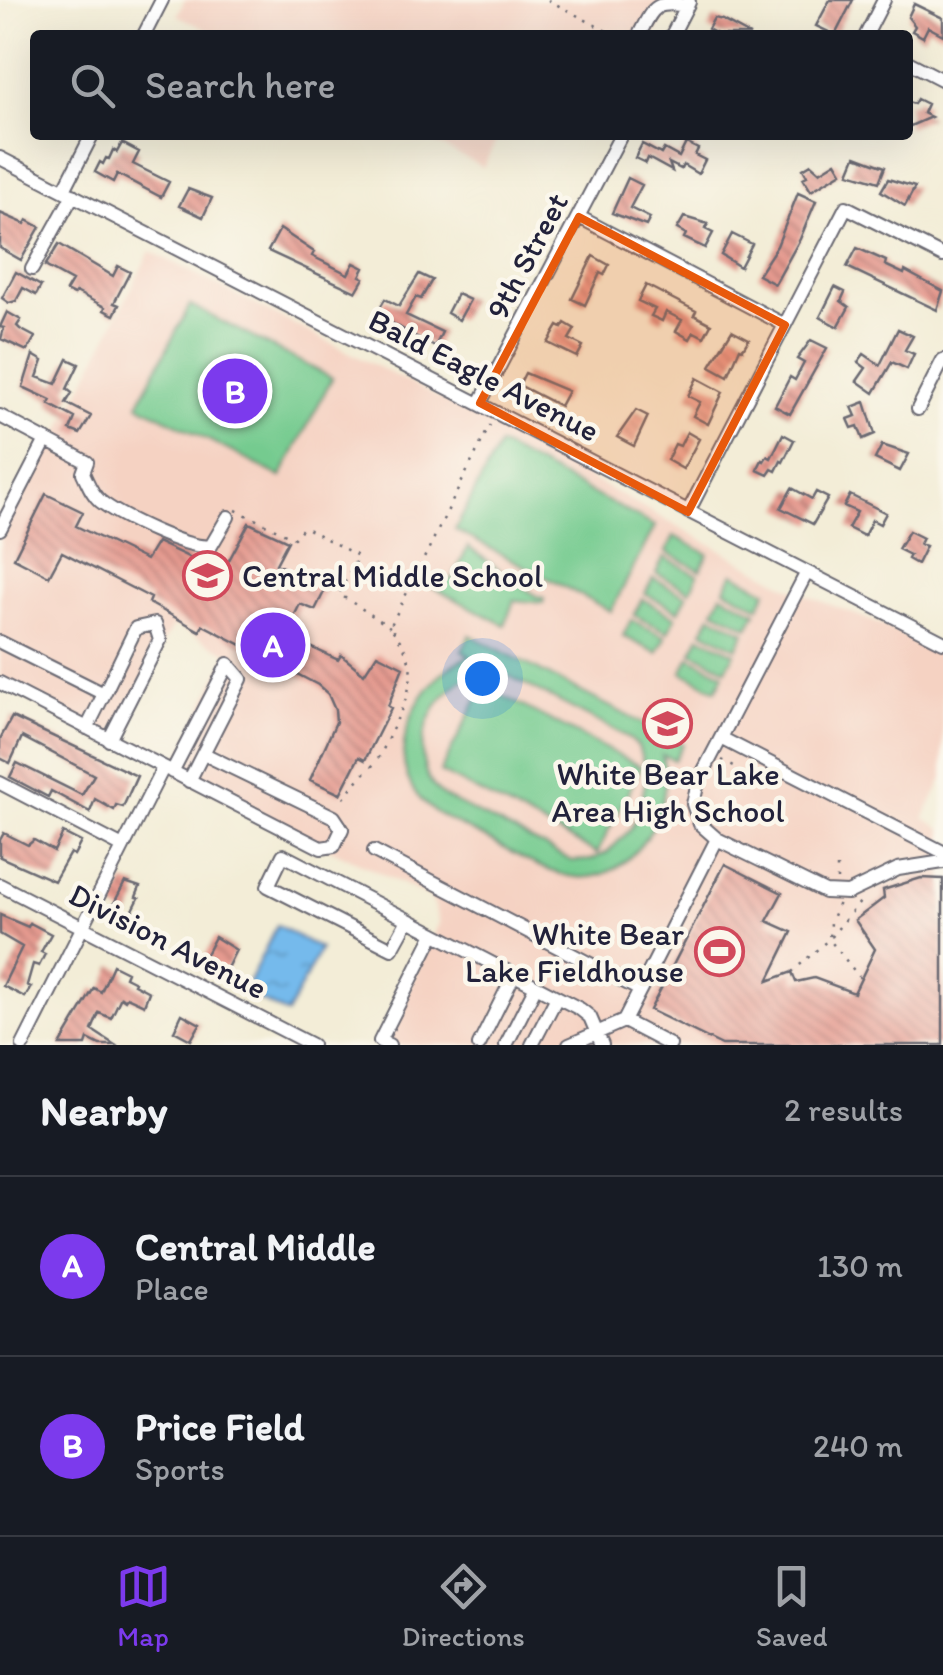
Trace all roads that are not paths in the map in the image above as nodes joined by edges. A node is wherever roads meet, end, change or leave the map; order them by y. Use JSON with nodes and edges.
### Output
{"nodes":[{"id":1,"x":162,"y":0,"type":"edge"},
{"id":2,"x":884,"y":0,"type":"edge"},
{"id":3,"x":689,"y":3,"type":"edge"},
{"id":4,"x":147,"y":30,"type":"edge"},
{"id":5,"x":642,"y":30,"type":"edge"},
{"id":6,"x":675,"y":30,"type":"edge"},
{"id":7,"x":869,"y":30,"type":"edge"},
{"id":8,"x":913,"y":65,"type":"edge"},
{"id":9,"x":943,"y":80,"type":"edge"},
{"id":10,"x":90,"y":140,"type":"edge"},
{"id":11,"x":618,"y":140,"type":"edge"},
{"id":12,"x":0,"y":158,"type":"edge"},
{"id":13,"x":68,"y":192,"type":"junction"},
{"id":14,"x":579,"y":218,"type":"junction"},
{"id":15,"x":943,"y":256,"type":"edge"},
{"id":16,"x":32,"y":270,"type":"dead end"},
{"id":17,"x":785,"y":325,"type":"junction"},
{"id":18,"x":943,"y":360,"type":"edge"},
{"id":19,"x":480,"y":403,"type":"junction"},
{"id":20,"x":918,"y":408,"type":"dead end"},
{"id":21,"x":0,"y":416,"type":"edge"},
{"id":22,"x":46,"y":440,"type":"junction"},
{"id":23,"x":230,"y":512,"type":"road end"},
{"id":24,"x":688,"y":512,"type":"junction"},
{"id":25,"x":0,"y":529,"type":"edge"},
{"id":26,"x":807,"y":572,"type":"junction"},
{"id":27,"x":0,"y":642,"type":"edge"},
{"id":28,"x":943,"y":642,"type":"edge"},
{"id":29,"x":2,"y":689,"type":"edge"},
{"id":30,"x":104,"y":694,"type":"junction"},
{"id":31,"x":87,"y":728,"type":"junction"},
{"id":32,"x":721,"y":738,"type":"junction"},
{"id":33,"x":108,"y":740,"type":"junction"},
{"id":34,"x":204,"y":754,"type":"junction"},
{"id":35,"x":167,"y":770,"type":"junction"},
{"id":36,"x":0,"y":782,"type":"edge"},
{"id":37,"x":189,"y":782,"type":"junction"},
{"id":38,"x":916,"y":838,"type":"junction"},
{"id":39,"x":717,"y":839,"type":"junction"},
{"id":40,"x":123,"y":847,"type":"junction"},
{"id":41,"x":374,"y":852,"type":"dead end"},
{"id":42,"x":943,"y":852,"type":"edge"},
{"id":43,"x":943,"y":862,"type":"edge"},
{"id":44,"x":922,"y":864,"type":"junction"},
{"id":45,"x":0,"y":885,"type":"edge"},
{"id":46,"x":408,"y":920,"type":"junction"},
{"id":47,"x":82,"y":927,"type":"junction"},
{"id":48,"x":434,"y":934,"type":"junction"},
{"id":49,"x":514,"y":975,"type":"junction"},
{"id":50,"x":536,"y":986,"type":"junction"},
{"id":51,"x":640,"y":990,"type":"junction"},
{"id":52,"x":558,"y":997,"type":"junction"},
{"id":53,"x":624,"y":1021,"type":"junction"},
{"id":54,"x":597,"y":1030,"type":"junction"},
{"id":55,"x":23,"y":1045,"type":"edge"},
{"id":56,"x":312,"y":1045,"type":"edge"},
{"id":57,"x":388,"y":1045,"type":"edge"},
{"id":58,"x":478,"y":1045,"type":"edge"},
{"id":59,"x":506,"y":1045,"type":"edge"},
{"id":60,"x":532,"y":1045,"type":"edge"},
{"id":61,"x":568,"y":1045,"type":"edge"},
{"id":62,"x":602,"y":1045,"type":"edge"},
{"id":63,"x":670,"y":1045,"type":"edge"}],
"edges":[{"from":1,"to":4,"type":"street"},
{"from":2,"to":7,"type":"street"},
{"from":3,"to":5,"type":"street"},
{"from":3,"to":6,"type":"street"},
{"from":8,"to":9,"type":"street"},
{"from":10,"to":13,"type":"street"},
{"from":11,"to":14,"type":"street","name":"9th Street"},
{"from":12,"to":13,"type":"street","name":"Bald Eagle Avenue"},
{"from":13,"to":16,"type":"street"},
{"from":13,"to":19,"type":"street","name":"Bald Eagle Avenue"},
{"from":14,"to":17,"type":"street"},
{"from":14,"to":19,"type":"street","name":"9th Street"},
{"from":15,"to":17,"type":"street"},
{"from":17,"to":24,"type":"street"},
{"from":18,"to":20,"type":"street"},
{"from":19,"to":24,"type":"street","name":"Bald Eagle Avenue"},
{"from":21,"to":22,"type":"street"},
{"from":22,"to":23,"type":"street"},
{"from":22,"to":25,"type":"street"},
{"from":24,"to":26,"type":"street","name":"Bald Eagle Avenue"},
{"from":26,"to":28,"type":"street","name":"Bald Eagle Avenue"},
{"from":26,"to":32,"type":"street"},
{"from":27,"to":30,"type":"street"},
{"from":29,"to":31,"type":"street"},
{"from":30,"to":31,"type":"street"},
{"from":30,"to":33,"type":"street"},
{"from":31,"to":33,"type":"street"},
{"from":32,"to":38,"type":"street"},
{"from":32,"to":39,"type":"street"},
{"from":33,"to":35,"type":"street"},
{"from":34,"to":35,"type":"street"},
{"from":34,"to":37,"type":"street"},
{"from":34,"to":37,"type":"street"},
{"from":35,"to":37,"type":"street"},
{"from":35,"to":40,"type":"street"},
{"from":36,"to":40,"type":"street"},
{"from":38,"to":42,"type":"street"},
{"from":38,"to":44,"type":"street"},
{"from":39,"to":44,"type":"street"},
{"from":39,"to":51,"type":"street"},
{"from":40,"to":47,"type":"street"},
{"from":41,"to":51,"type":"street"},
{"from":43,"to":44,"type":"street"},
{"from":45,"to":47,"type":"street","name":"Division Avenue"},
{"from":46,"to":46,"type":"street"},
{"from":46,"to":48,"type":"street"},
{"from":47,"to":55,"type":"street"},
{"from":47,"to":56,"type":"street","name":"Division Avenue"},
{"from":48,"to":49,"type":"street"},
{"from":48,"to":57,"type":"street"},
{"from":49,"to":50,"type":"street"},
{"from":49,"to":58,"type":"street"},
{"from":50,"to":52,"type":"street"},
{"from":50,"to":59,"type":"street"},
{"from":51,"to":53,"type":"street"},
{"from":52,"to":54,"type":"street"},
{"from":52,"to":60,"type":"street"},
{"from":53,"to":54,"type":"street"},
{"from":53,"to":63,"type":"street"},
{"from":54,"to":61,"type":"street"},
{"from":54,"to":62,"type":"street"}]}
